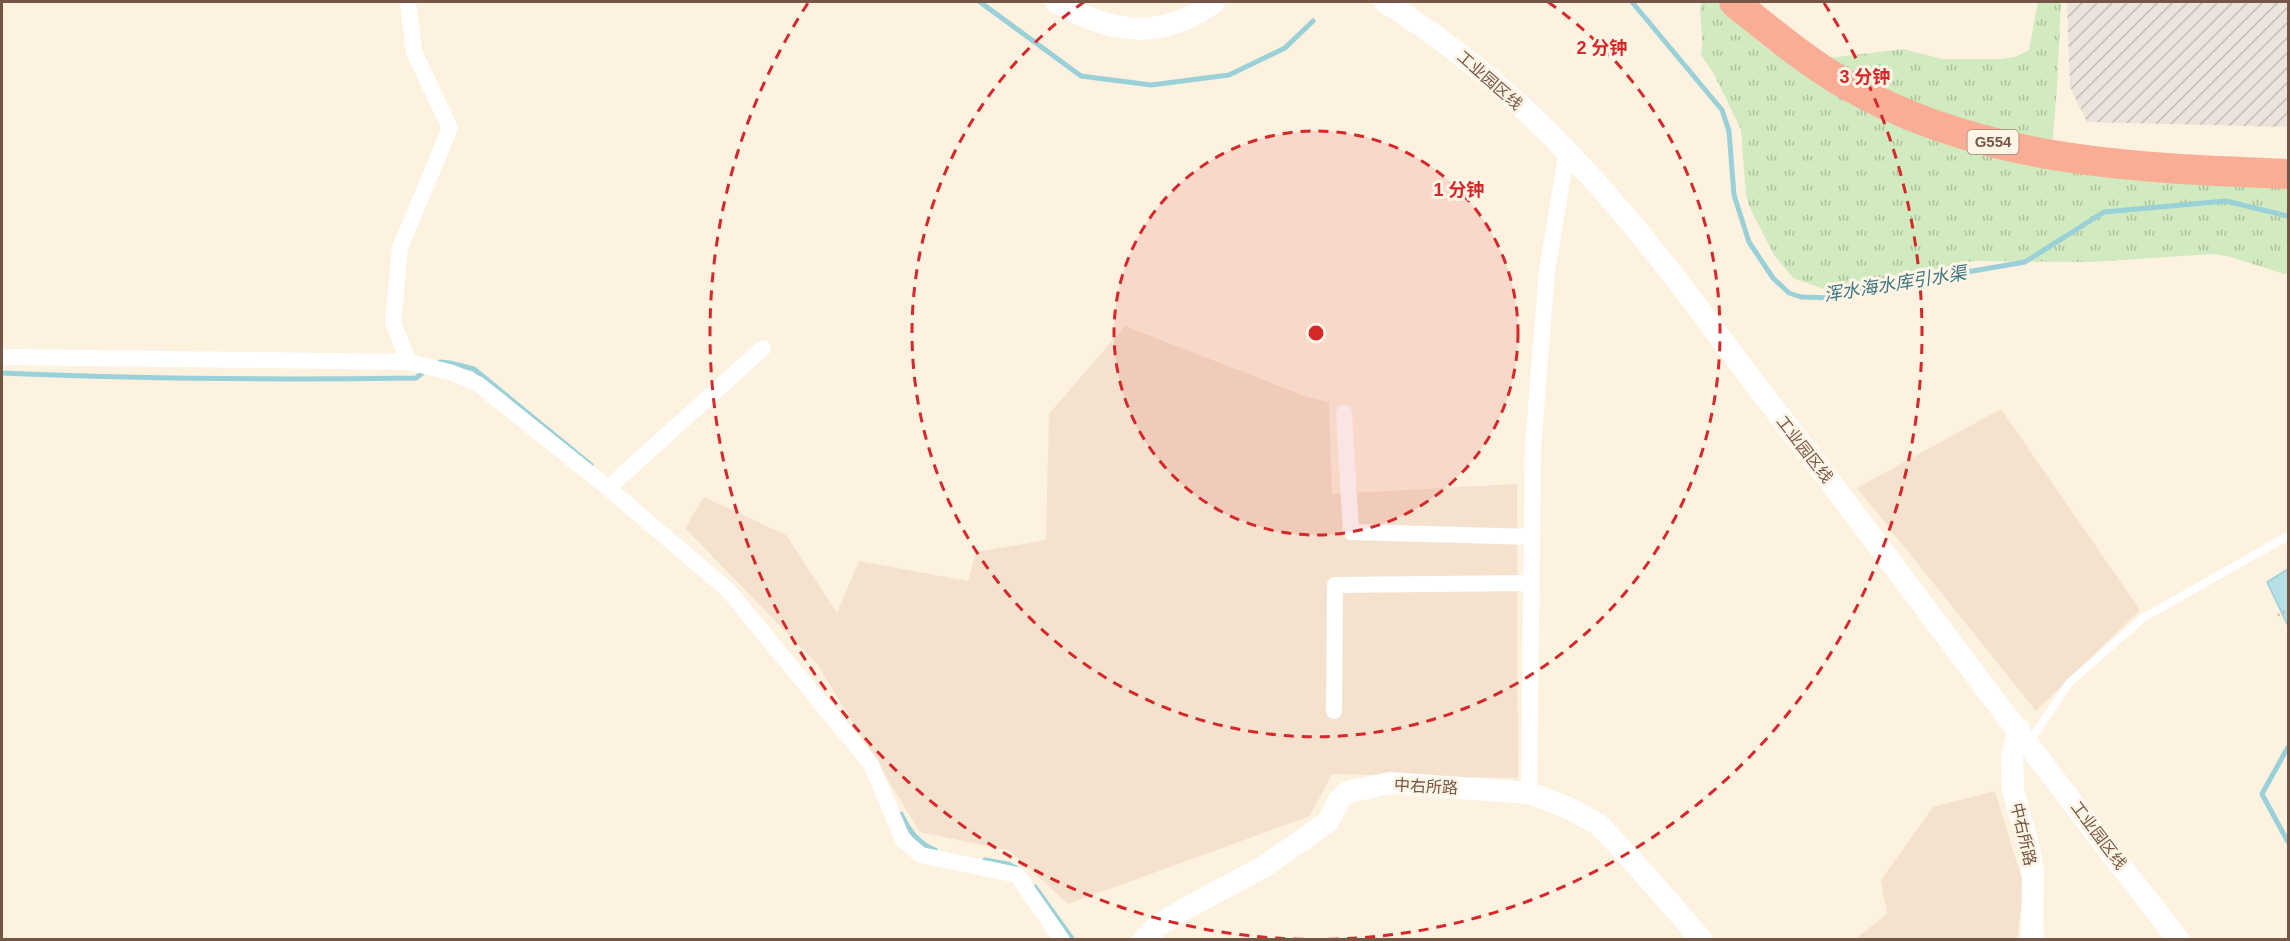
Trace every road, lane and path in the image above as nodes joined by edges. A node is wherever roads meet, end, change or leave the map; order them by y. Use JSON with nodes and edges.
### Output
{"nodes":[{"id":1,"x":408,"y":2,"type":"edge"},
{"id":2,"x":1056,"y":2,"type":"edge"},
{"id":3,"x":1214,"y":2,"type":"edge"},
{"id":4,"x":1385,"y":2,"type":"edge"},
{"id":5,"x":1734,"y":2,"type":"edge"},
{"id":6,"x":1567,"y":151,"type":"junction"},
{"id":7,"x":2289,"y":174,"type":"edge"},
{"id":8,"x":763,"y":348,"type":"dead end"},
{"id":9,"x":2,"y":357,"type":"edge"},
{"id":10,"x":415,"y":364,"type":"junction"},
{"id":11,"x":1344,"y":413,"type":"dead end"},
{"id":12,"x":612,"y":485,"type":"junction"},
{"id":13,"x":2289,"y":536,"type":"edge"},
{"id":14,"x":1532,"y":537,"type":"junction"},
{"id":15,"x":1532,"y":583,"type":"junction"},
{"id":16,"x":2289,"y":610,"type":"edge"},
{"id":17,"x":2278,"y":615,"type":"dead end"},
{"id":18,"x":1334,"y":711,"type":"dead end"},
{"id":19,"x":2024,"y":736,"type":"junction"},
{"id":20,"x":1529,"y":794,"type":"junction"},
{"id":21,"x":1062,"y":939,"type":"edge"},
{"id":22,"x":1144,"y":939,"type":"edge"},
{"id":23,"x":1701,"y":939,"type":"edge"},
{"id":24,"x":2032,"y":939,"type":"edge"},
{"id":25,"x":2179,"y":939,"type":"edge"}],
"edges":[{"from":1,"to":10,"type":"street"},
{"from":2,"to":3,"type":"main road"},
{"from":4,"to":6,"type":"main road","name":"工业园区线"},
{"from":5,"to":7,"type":"highway","number":"G554"},
{"from":6,"to":14,"type":"street"},
{"from":6,"to":19,"type":"main road","name":"工业园区线"},
{"from":8,"to":12,"type":"street"},
{"from":9,"to":10,"type":"street"},
{"from":10,"to":12,"type":"street"},
{"from":11,"to":14,"type":"street"},
{"from":12,"to":21,"type":"street"},
{"from":13,"to":19,"type":"lane"},
{"from":14,"to":15,"type":"street"},
{"from":15,"to":18,"type":"street"},
{"from":15,"to":20,"type":"street"},
{"from":16,"to":17,"type":"path"},
{"from":19,"to":24,"type":"main road","name":"中右所路"},
{"from":19,"to":25,"type":"main road","name":"工业园区线"},
{"from":20,"to":22,"type":"main road","name":"中右所路"},
{"from":20,"to":23,"type":"main road","name":"中右所路"}]}
